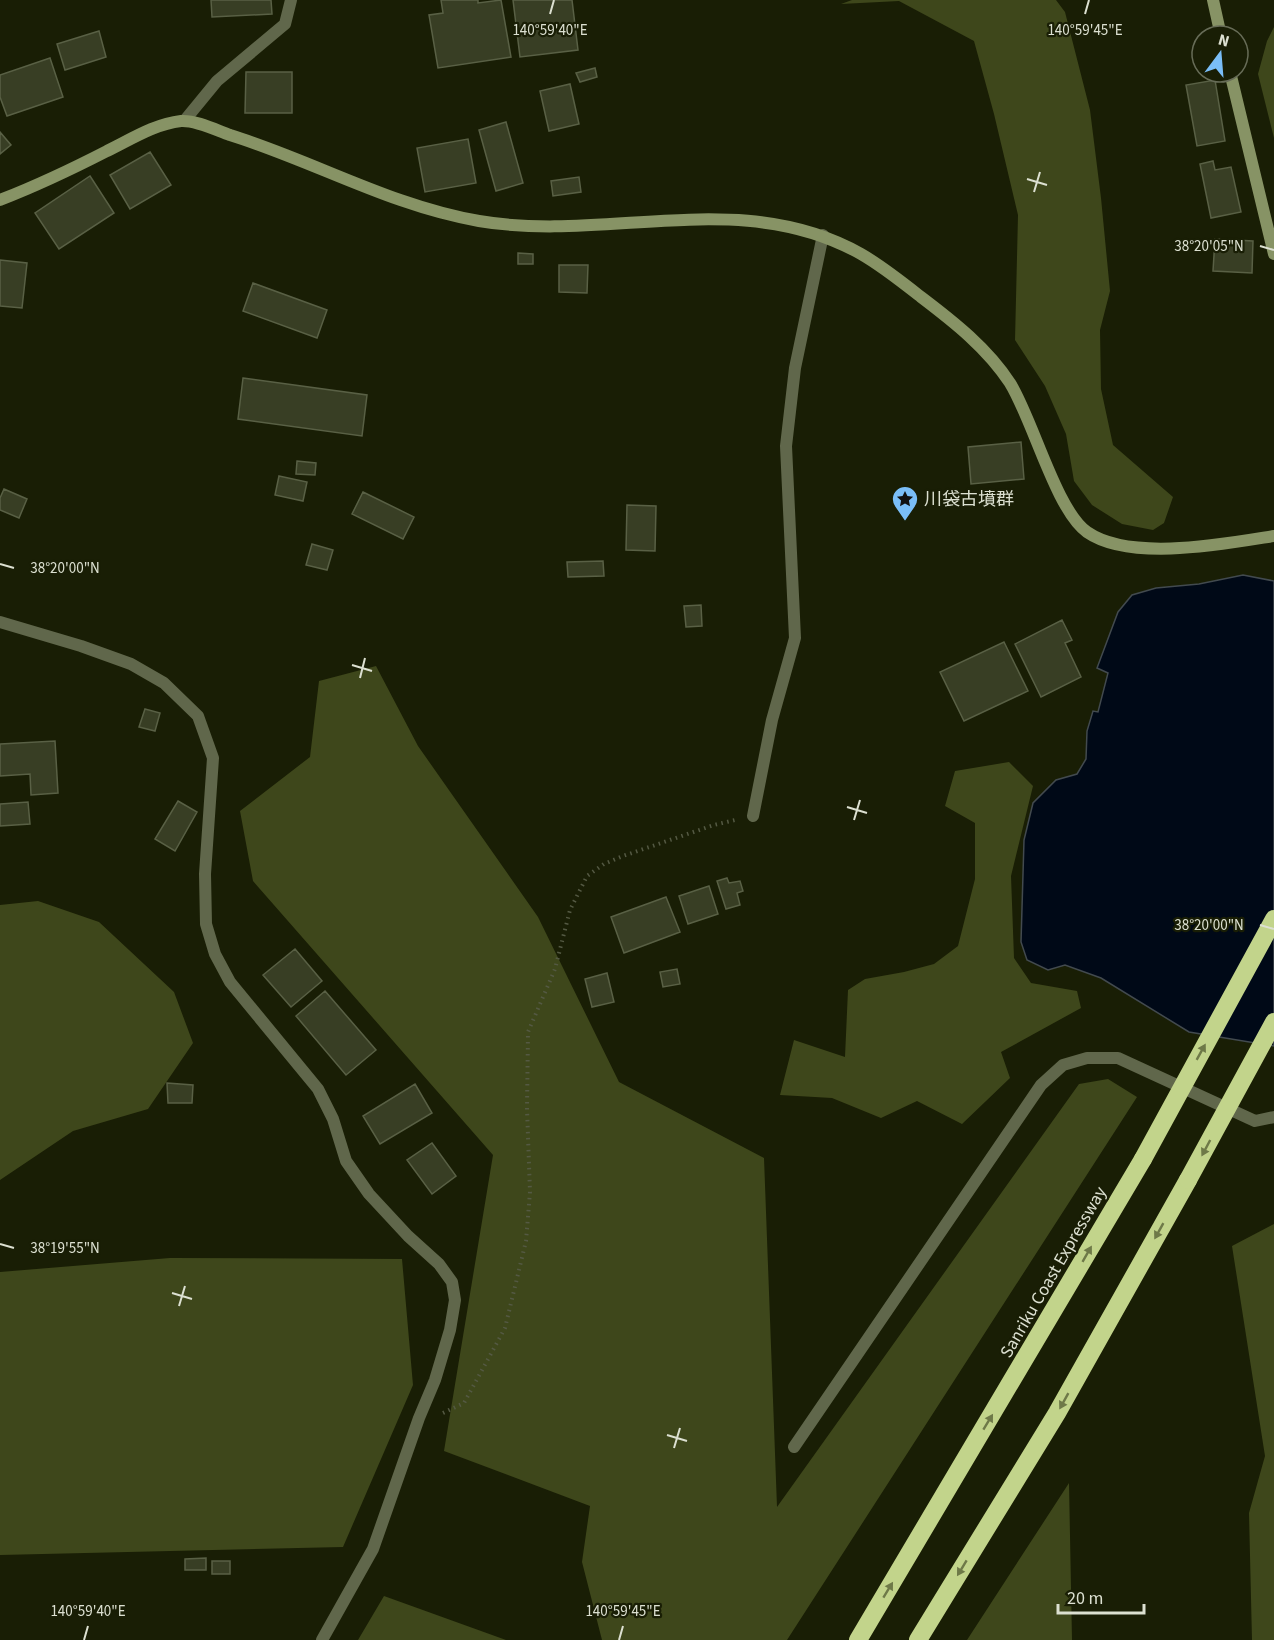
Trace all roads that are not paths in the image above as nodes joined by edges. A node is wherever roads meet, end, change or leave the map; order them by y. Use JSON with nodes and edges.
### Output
{"nodes":[{"id":1,"x":291,"y":0,"type":"edge"},
{"id":2,"x":1213,"y":0,"type":"edge"},
{"id":3,"x":1218,"y":24,"type":"edge"},
{"id":4,"x":1233,"y":84,"type":"edge"},
{"id":5,"x":185,"y":120,"type":"junction"},
{"id":6,"x":0,"y":200,"type":"edge"},
{"id":7,"x":823,"y":236,"type":"junction"},
{"id":8,"x":1274,"y":254,"type":"edge"},
{"id":9,"x":1274,"y":536,"type":"edge"},
{"id":10,"x":0,"y":622,"type":"edge"},
{"id":11,"x":753,"y":816,"type":"road end"},
{"id":12,"x":1274,"y":919,"type":"edge"},
{"id":13,"x":1274,"y":1022,"type":"edge"},
{"id":14,"x":1274,"y":1117,"type":"edge"},
{"id":15,"x":794,"y":1447,"type":"dead end"},
{"id":16,"x":322,"y":1640,"type":"edge"},
{"id":17,"x":858,"y":1640,"type":"edge"},
{"id":18,"x":918,"y":1640,"type":"edge"}],
"edges":[{"from":1,"to":5,"type":"street"},
{"from":2,"to":3,"type":"street"},
{"from":4,"to":8,"type":"street"},
{"from":5,"to":6,"type":"street"},
{"from":5,"to":7,"type":"street"},
{"from":7,"to":9,"type":"street"},
{"from":7,"to":11,"type":"street"},
{"from":10,"to":16,"type":"street"},
{"from":17,"to":12,"type":"highway","name":"Sanriku Coast Expressway","one_way":true,"bridge":true},
{"from":13,"to":18,"type":"highway","one_way":true,"bridge":true},
{"from":14,"to":15,"type":"street"}]}
